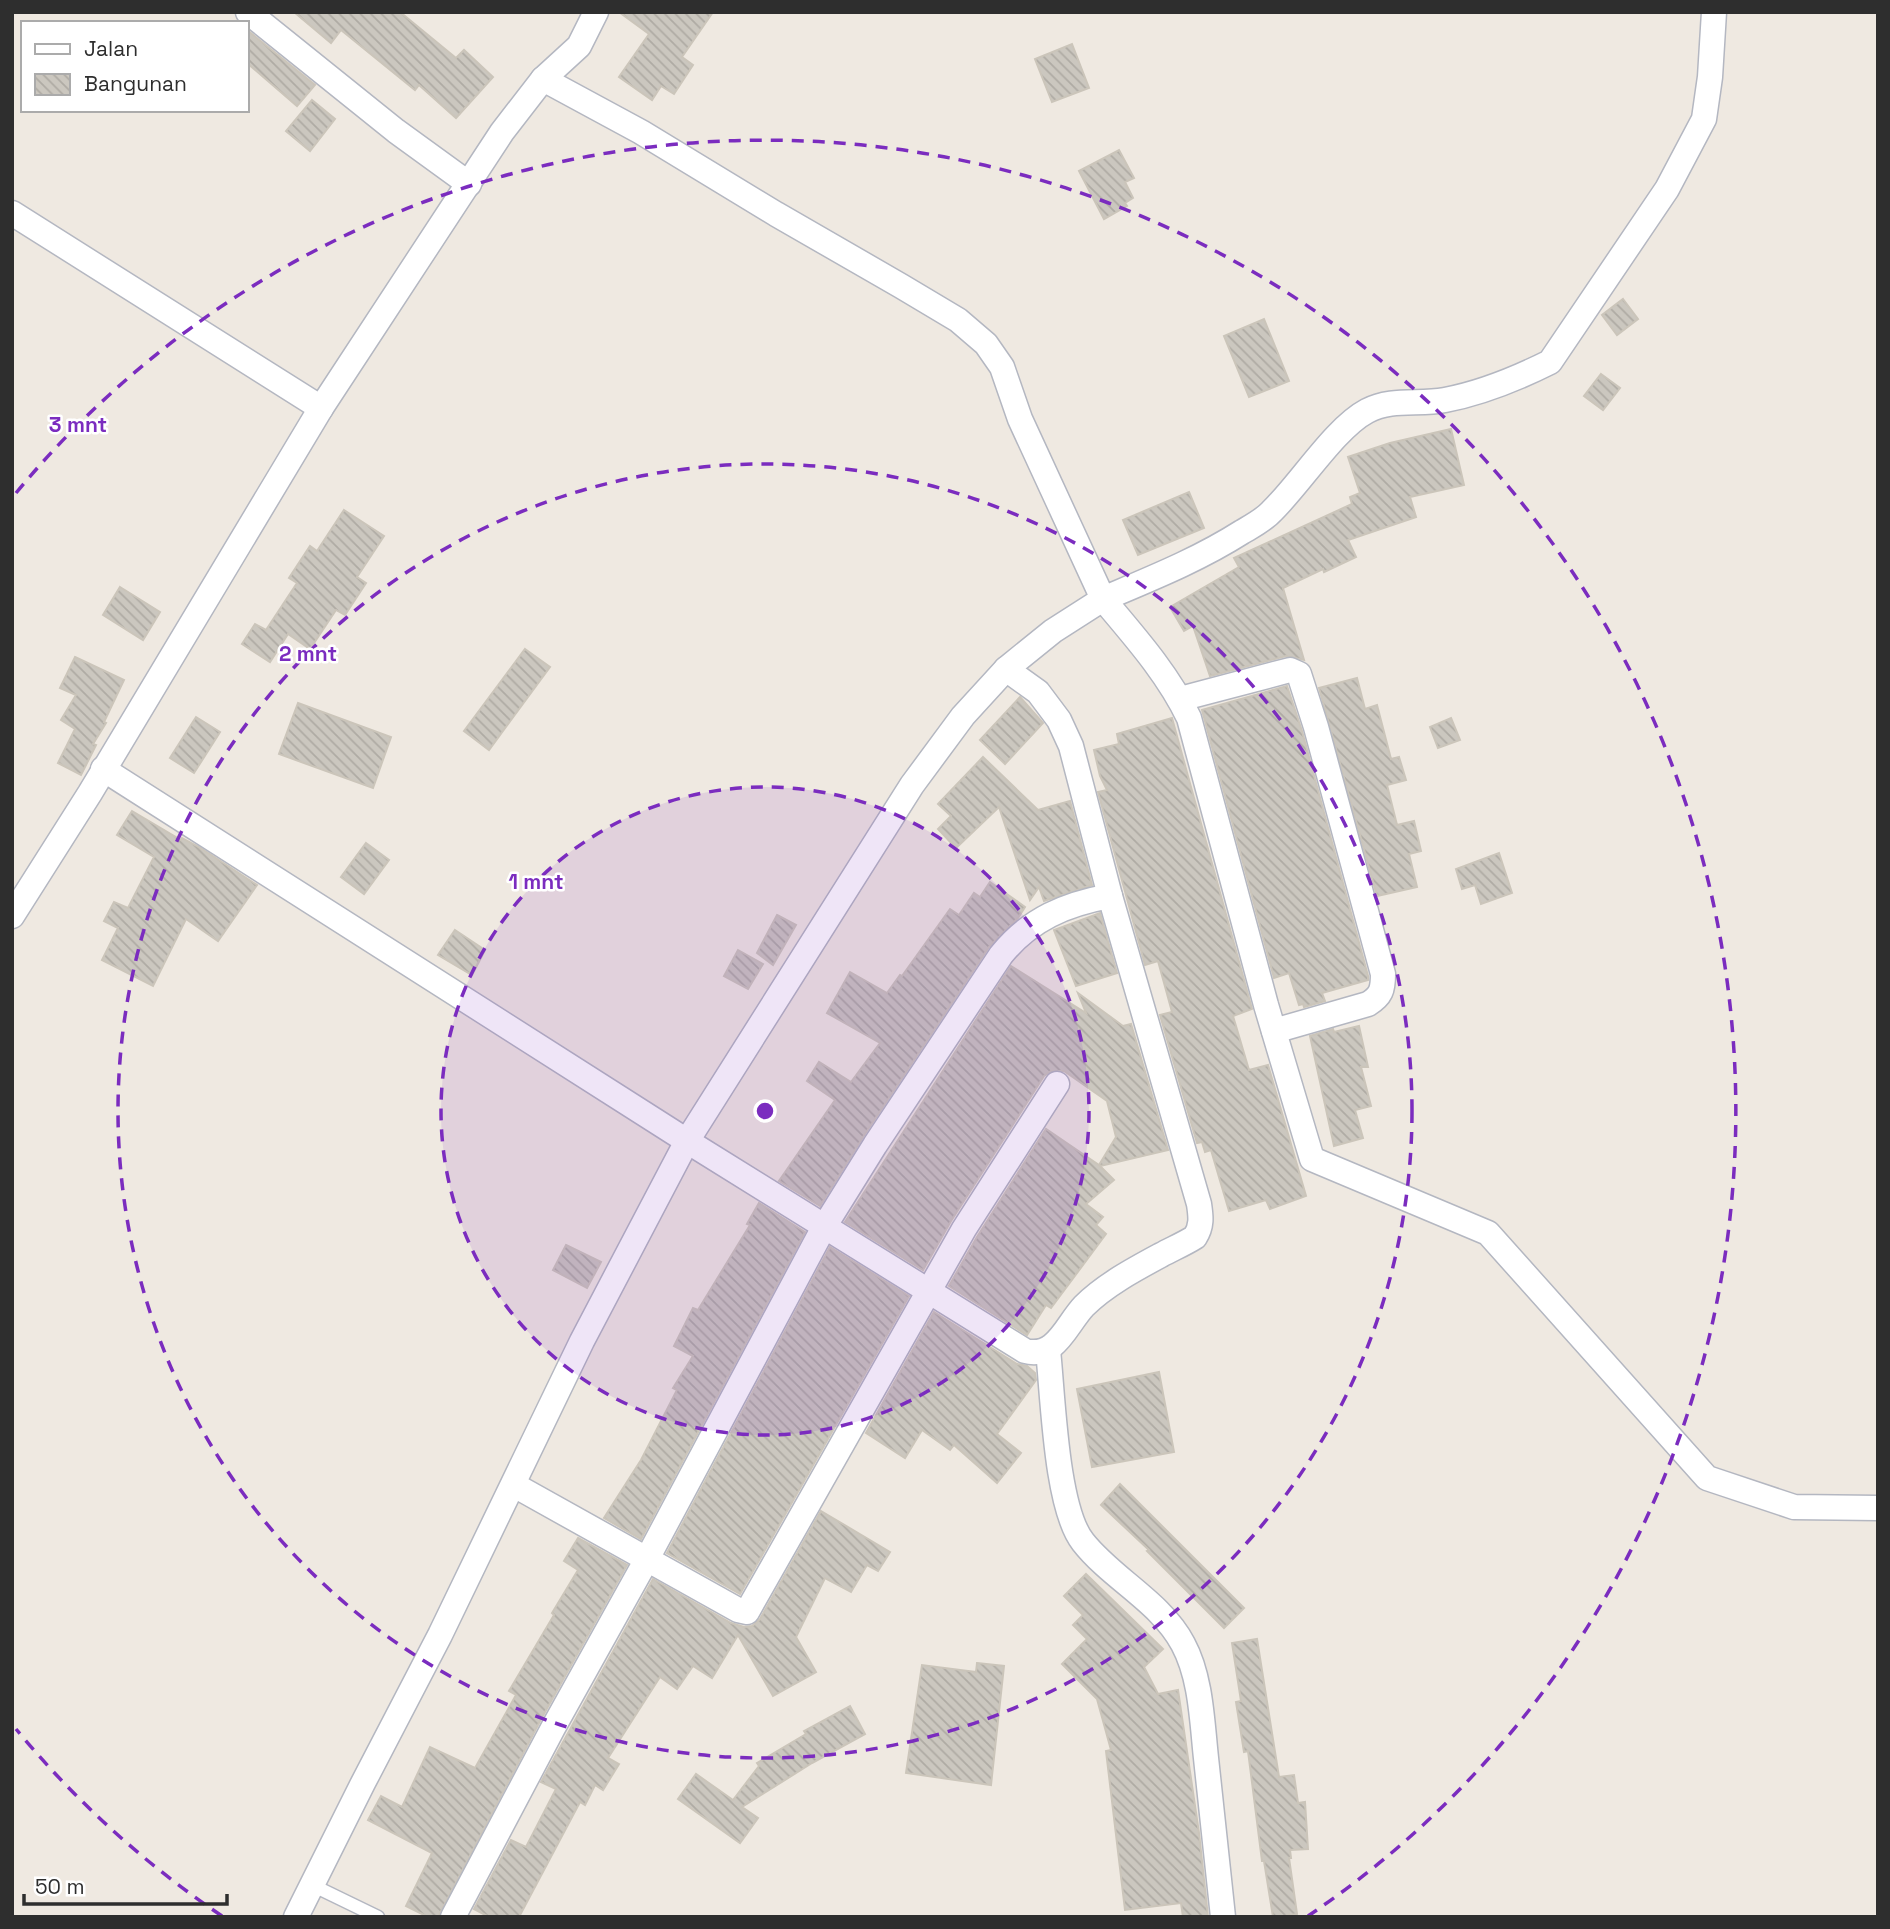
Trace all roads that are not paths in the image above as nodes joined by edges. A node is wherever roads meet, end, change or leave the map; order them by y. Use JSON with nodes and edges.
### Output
{"nodes":[{"id":1,"x":248,"y":12,"type":"edge"},
{"id":2,"x":596,"y":12,"type":"edge"},
{"id":3,"x":1714,"y":12,"type":"edge"},
{"id":4,"x":543,"y":79,"type":"junction"},
{"id":5,"x":469,"y":184,"type":"junction"},
{"id":6,"x":12,"y":213,"type":"edge"},
{"id":7,"x":321,"y":408,"type":"junction"},
{"id":8,"x":1103,"y":599,"type":"junction"},
{"id":9,"x":1006,"y":668,"type":"junction"},
{"id":10,"x":1180,"y":699,"type":"junction"},
{"id":11,"x":103,"y":769,"type":"junction"},
{"id":12,"x":1110,"y":896,"type":"junction"},
{"id":13,"x":12,"y":916,"type":"edge"},
{"id":14,"x":1274,"y":1031,"type":"junction"},
{"id":15,"x":1058,"y":1084,"type":"dead end"},
{"id":16,"x":687,"y":1141,"type":"junction"},
{"id":17,"x":824,"y":1227,"type":"junction"},
{"id":18,"x":928,"y":1292,"type":"junction"},
{"id":19,"x":1048,"y":1350,"type":"junction"},
{"id":20,"x":514,"y":1485,"type":"junction"},
{"id":21,"x":1878,"y":1508,"type":"edge"},
{"id":22,"x":647,"y":1559,"type":"junction"},
{"id":23,"x":312,"y":1885,"type":"junction"},
{"id":24,"x":296,"y":1917,"type":"edge"},
{"id":25,"x":378,"y":1917,"type":"edge"},
{"id":26,"x":453,"y":1917,"type":"edge"},
{"id":27,"x":1223,"y":1917,"type":"edge"}],
"edges":[{"from":1,"to":5,"type":"street"},
{"from":2,"to":4,"type":"street"},
{"from":3,"to":8,"type":"street"},
{"from":4,"to":5,"type":"street"},
{"from":4,"to":8,"type":"street"},
{"from":5,"to":7,"type":"street"},
{"from":6,"to":7,"type":"street"},
{"from":7,"to":11,"type":"street"},
{"from":8,"to":9,"type":"street"},
{"from":8,"to":10,"type":"street"},
{"from":9,"to":12,"type":"street"},
{"from":9,"to":16,"type":"street"},
{"from":10,"to":14,"type":"street"},
{"from":10,"to":14,"type":"street"},
{"from":11,"to":13,"type":"street"},
{"from":11,"to":16,"type":"street"},
{"from":12,"to":17,"type":"street"},
{"from":12,"to":19,"type":"street"},
{"from":14,"to":21,"type":"street"},
{"from":15,"to":18,"type":"street"},
{"from":16,"to":17,"type":"street"},
{"from":16,"to":20,"type":"street"},
{"from":17,"to":18,"type":"street"},
{"from":17,"to":22,"type":"street"},
{"from":18,"to":19,"type":"street"},
{"from":18,"to":22,"type":"street"},
{"from":19,"to":27,"type":"street"},
{"from":20,"to":22,"type":"street"},
{"from":20,"to":23,"type":"street"},
{"from":22,"to":26,"type":"street"},
{"from":23,"to":24,"type":"street"},
{"from":23,"to":25,"type":"lane"}]}
